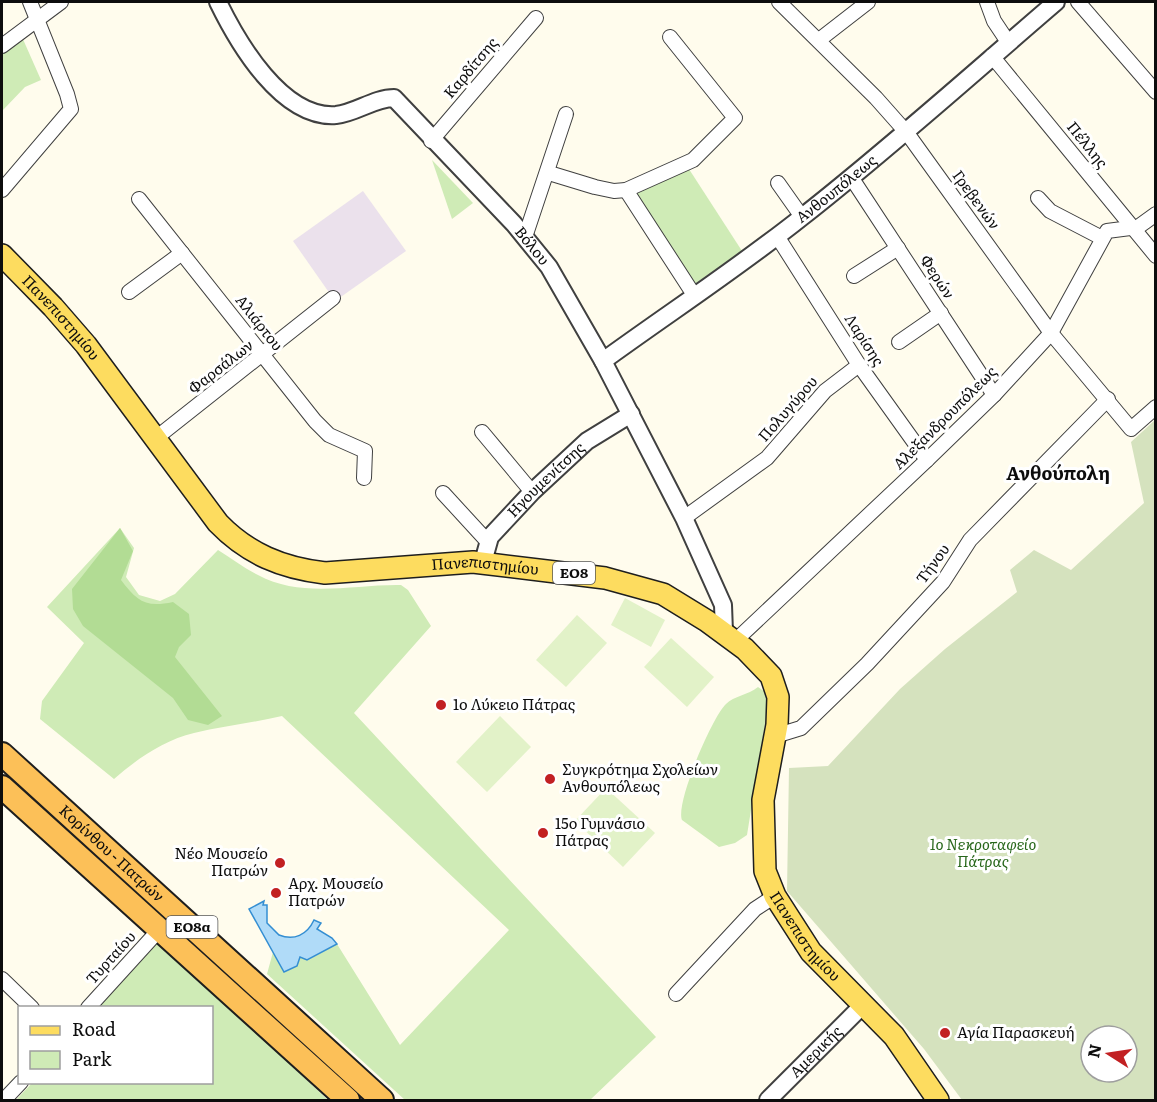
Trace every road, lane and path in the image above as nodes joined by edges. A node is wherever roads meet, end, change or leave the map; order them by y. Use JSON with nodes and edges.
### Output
{"nodes":[{"id":1,"x":30,"y":2,"type":"edge"},
{"id":2,"x":61,"y":2,"type":"edge"},
{"id":3,"x":219,"y":2,"type":"edge"},
{"id":4,"x":779,"y":2,"type":"edge"},
{"id":5,"x":868,"y":2,"type":"edge"},
{"id":6,"x":987,"y":2,"type":"edge"},
{"id":7,"x":1056,"y":2,"type":"edge"},
{"id":8,"x":1078,"y":2,"type":"edge"},
{"id":9,"x":36,"y":18,"type":"junction"},
{"id":10,"x":536,"y":18,"type":"dead end"},
{"id":11,"x":670,"y":38,"type":"dead end"},
{"id":12,"x":819,"y":40,"type":"junction"},
{"id":13,"x":1008,"y":42,"type":"junction"},
{"id":14,"x":2,"y":46,"type":"edge"},
{"id":15,"x":992,"y":56,"type":"junction"},
{"id":16,"x":1155,"y":92,"type":"edge"},
{"id":17,"x":566,"y":114,"type":"dead end"},
{"id":18,"x":907,"y":132,"type":"junction"},
{"id":19,"x":431,"y":141,"type":"junction"},
{"id":20,"x":549,"y":173,"type":"junction"},
{"id":21,"x":851,"y":177,"type":"junction"},
{"id":22,"x":778,"y":183,"type":"dead end"},
{"id":23,"x":2,"y":190,"type":"edge"},
{"id":24,"x":626,"y":190,"type":"junction"},
{"id":25,"x":1038,"y":198,"type":"dead end"},
{"id":26,"x":139,"y":199,"type":"dead end"},
{"id":27,"x":1155,"y":214,"type":"edge"},
{"id":28,"x":802,"y":217,"type":"junction"},
{"id":29,"x":1133,"y":228,"type":"junction"},
{"id":30,"x":777,"y":236,"type":"junction"},
{"id":31,"x":525,"y":237,"type":"junction"},
{"id":32,"x":1102,"y":238,"type":"junction"},
{"id":33,"x":898,"y":248,"type":"junction"},
{"id":34,"x":182,"y":253,"type":"junction"},
{"id":35,"x":2,"y":255,"type":"edge"},
{"id":36,"x":1155,"y":256,"type":"edge"},
{"id":37,"x":854,"y":276,"type":"dead end"},
{"id":38,"x":129,"y":292,"type":"dead end"},
{"id":39,"x":693,"y":295,"type":"junction"},
{"id":40,"x":333,"y":298,"type":"dead end"},
{"id":41,"x":941,"y":313,"type":"junction"},
{"id":42,"x":1051,"y":333,"type":"junction"},
{"id":43,"x":899,"y":342,"type":"dead end"},
{"id":44,"x":263,"y":355,"type":"junction"},
{"id":45,"x":603,"y":361,"type":"junction"},
{"id":46,"x":860,"y":365,"type":"junction"},
{"id":47,"x":994,"y":395,"type":"junction"},
{"id":48,"x":1108,"y":399,"type":"junction"},
{"id":49,"x":1155,"y":406,"type":"edge"},
{"id":50,"x":631,"y":414,"type":"junction"},
{"id":51,"x":482,"y":432,"type":"dead end"},
{"id":52,"x":156,"y":438,"type":"junction"},
{"id":53,"x":927,"y":460,"type":"junction"},
{"id":54,"x":364,"y":478,"type":"dead end"},
{"id":55,"x":532,"y":492,"type":"junction"},
{"id":56,"x":443,"y":493,"type":"dead end"},
{"id":57,"x":684,"y":518,"type":"junction"},
{"id":58,"x":486,"y":552,"type":"junction"},
{"id":59,"x":730,"y":636,"type":"junction"},
{"id":60,"x":775,"y":736,"type":"junction"},
{"id":61,"x":2,"y":754,"type":"edge"},
{"id":62,"x":2,"y":787,"type":"edge"},
{"id":63,"x":775,"y":896,"type":"junction"},
{"id":64,"x":159,"y":930,"type":"junction"},
{"id":65,"x":2,"y":979,"type":"edge"},
{"id":66,"x":676,"y":994,"type":"dead end"},
{"id":67,"x":863,"y":1005,"type":"junction"},
{"id":68,"x":30,"y":1006,"type":"edge"},
{"id":69,"x":90,"y":1006,"type":"edge"},
{"id":70,"x":20,"y":1084,"type":"edge"},
{"id":71,"x":4,"y":1101,"type":"edge"},
{"id":72,"x":348,"y":1101,"type":"edge"},
{"id":73,"x":382,"y":1101,"type":"edge"},
{"id":74,"x":768,"y":1101,"type":"edge"},
{"id":75,"x":938,"y":1101,"type":"edge"}],
"edges":[{"from":1,"to":9,"type":"street"},
{"from":2,"to":9,"type":"street"},
{"from":3,"to":19,"type":"street","name":"Βόλου"},
{"from":4,"to":12,"type":"street","name":"Γρεβενών"},
{"from":5,"to":12,"type":"street"},
{"from":6,"to":13,"type":"street"},
{"from":7,"to":13,"type":"street","name":"Ανθουπόλεως"},
{"from":8,"to":16,"type":"street"},
{"from":9,"to":14,"type":"street"},
{"from":9,"to":23,"type":"street"},
{"from":10,"to":19,"type":"street","name":"Καρδίτσης"},
{"from":11,"to":24,"type":"street"},
{"from":12,"to":18,"type":"street","name":"Γρεβενών"},
{"from":13,"to":15,"type":"street","name":"Ανθουπόλεως"},
{"from":15,"to":18,"type":"street","name":"Ανθουπόλεως"},
{"from":15,"to":29,"type":"street","name":"Πέλλης"},
{"from":17,"to":20,"type":"street"},
{"from":18,"to":21,"type":"street","name":"Ανθουπόλεως"},
{"from":18,"to":42,"type":"street","name":"Γρεβενών"},
{"from":19,"to":31,"type":"street","name":"Βόλου"},
{"from":20,"to":24,"type":"street"},
{"from":20,"to":31,"type":"street"},
{"from":21,"to":28,"type":"street","name":"Ανθουπόλεως"},
{"from":21,"to":33,"type":"street","name":"Φερών"},
{"from":22,"to":28,"type":"street"},
{"from":24,"to":39,"type":"street"},
{"from":25,"to":32,"type":"street"},
{"from":26,"to":34,"type":"street","name":"Αλιάρτου"},
{"from":27,"to":29,"type":"street"},
{"from":28,"to":30,"type":"street","name":"Ανθουπόλεως"},
{"from":29,"to":32,"type":"street"},
{"from":29,"to":36,"type":"street","name":"Πέλλης"},
{"from":30,"to":39,"type":"street","name":"Ανθουπόλεως"},
{"from":30,"to":46,"type":"street","name":"Λαρίσης"},
{"from":31,"to":45,"type":"street","name":"Βόλου"},
{"from":32,"to":42,"type":"street","name":"Αλεξανδρουπόλεως"},
{"from":33,"to":37,"type":"street"},
{"from":33,"to":41,"type":"street","name":"Φερών"},
{"from":34,"to":38,"type":"street"},
{"from":34,"to":44,"type":"street","name":"Αλιάρτου"},
{"from":35,"to":52,"type":"main road","name":"Πανεπιστημίου","number":"ΕΟ8"},
{"from":39,"to":45,"type":"street","name":"Ανθουπόλεως"},
{"from":40,"to":44,"type":"street","name":"Φαρσάλων"},
{"from":41,"to":43,"type":"street"},
{"from":41,"to":47,"type":"street","name":"Φερών"},
{"from":42,"to":47,"type":"street","name":"Αλεξανδρουπόλεως"},
{"from":42,"to":48,"type":"street","name":"Γρεβενών"},
{"from":44,"to":52,"type":"street","name":"Φαρσάλων"},
{"from":44,"to":54,"type":"street","name":"Αλιάρτου"},
{"from":45,"to":50,"type":"street","name":"Βόλου"},
{"from":46,"to":53,"type":"street","name":"Λαρίσης"},
{"from":46,"to":57,"type":"street","name":"Πολυγύρου"},
{"from":47,"to":53,"type":"street","name":"Αλεξανδρουπόλεως"},
{"from":48,"to":49,"type":"street","name":"Γρεβενών"},
{"from":48,"to":60,"type":"street","name":"Τήνου"},
{"from":50,"to":55,"type":"street","name":"Ηγουμενίτσης"},
{"from":50,"to":57,"type":"street","name":"Βόλου"},
{"from":51,"to":55,"type":"street"},
{"from":52,"to":58,"type":"main road","name":"Πανεπιστημίου","number":"ΕΟ8"},
{"from":53,"to":59,"type":"street","name":"Αλεξανδρουπόλεως"},
{"from":55,"to":58,"type":"street","name":"Ηγουμενίτσης"},
{"from":56,"to":58,"type":"street"},
{"from":57,"to":59,"type":"street","name":"Βόλου"},
{"from":58,"to":59,"type":"main road","name":"Πανεπιστημίου","number":"ΕΟ8"},
{"from":59,"to":60,"type":"main road","name":"Πανεπιστημίου","number":"ΕΟ8"},
{"from":60,"to":63,"type":"main road","name":"Πανεπιστημίου","number":"ΕΟ8"},
{"from":61,"to":73,"type":"highway","name":"Κορίνθου - Πατρών","number":"ΕΟ8α"},
{"from":62,"to":64,"type":"highway","name":"Κορίνθου - Πατρών","number":"ΕΟ8α"},
{"from":63,"to":66,"type":"street"},
{"from":63,"to":67,"type":"main road","name":"Πανεπιστημίου","number":"ΕΟ8"},
{"from":64,"to":69,"type":"street","name":"Τυρταίου"},
{"from":64,"to":72,"type":"highway","name":"Κορίνθου - Πατρών","number":"ΕΟ8α"},
{"from":65,"to":68,"type":"street"},
{"from":67,"to":74,"type":"street","name":"Αμερικής"},
{"from":67,"to":75,"type":"main road","name":"Πανεπιστημίου","number":"ΕΟ8"},
{"from":70,"to":71,"type":"street"}]}
